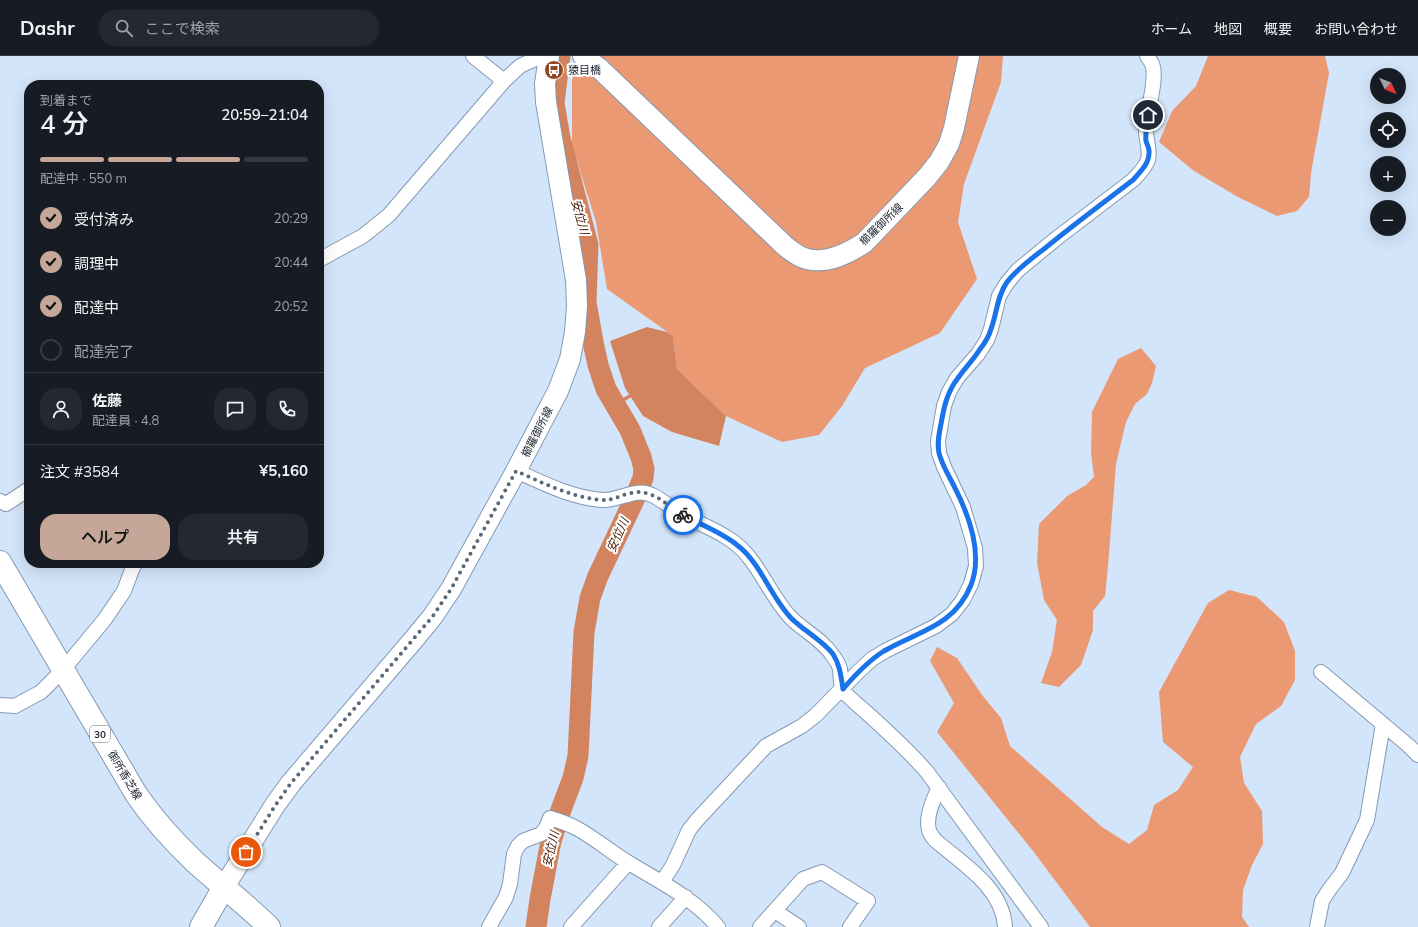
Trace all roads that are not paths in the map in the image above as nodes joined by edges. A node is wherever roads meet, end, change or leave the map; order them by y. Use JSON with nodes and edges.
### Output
{"nodes":[{"id":1,"x":473,"y":56,"type":"edge"},
{"id":2,"x":542,"y":56,"type":"edge"},
{"id":3,"x":549,"y":56,"type":"edge"},
{"id":4,"x":584,"y":56,"type":"edge"},
{"id":5,"x":969,"y":56,"type":"edge"},
{"id":6,"x":1147,"y":56,"type":"edge"},
{"id":7,"x":504,"y":81,"type":"junction"},
{"id":8,"x":324,"y":257,"type":"edge"},
{"id":9,"x":516,"y":471,"type":"junction"},
{"id":10,"x":24,"y":492,"type":"edge"},
{"id":11,"x":0,"y":501,"type":"edge"},
{"id":12,"x":0,"y":562,"type":"edge"},
{"id":13,"x":133,"y":568,"type":"edge"},
{"id":14,"x":62,"y":671,"type":"junction"},
{"id":15,"x":1321,"y":672,"type":"dead end"},
{"id":16,"x":843,"y":689,"type":"junction"},
{"id":17,"x":0,"y":705,"type":"edge"},
{"id":18,"x":1382,"y":724,"type":"junction"},
{"id":19,"x":1418,"y":755,"type":"edge"},
{"id":20,"x":938,"y":787,"type":"junction"},
{"id":21,"x":628,"y":863,"type":"junction"},
{"id":22,"x":662,"y":882,"type":"junction"},
{"id":23,"x":224,"y":887,"type":"junction"},
{"id":24,"x":686,"y":898,"type":"junction"},
{"id":25,"x":775,"y":911,"type":"junction"},
{"id":26,"x":201,"y":927,"type":"edge"},
{"id":27,"x":269,"y":927,"type":"edge"},
{"id":28,"x":489,"y":927,"type":"edge"},
{"id":29,"x":571,"y":927,"type":"edge"},
{"id":30,"x":659,"y":927,"type":"edge"},
{"id":31,"x":718,"y":927,"type":"edge"},
{"id":32,"x":760,"y":927,"type":"edge"},
{"id":33,"x":799,"y":927,"type":"edge"},
{"id":34,"x":850,"y":927,"type":"edge"},
{"id":35,"x":1005,"y":927,"type":"edge"},
{"id":36,"x":1041,"y":927,"type":"edge"},
{"id":37,"x":1317,"y":927,"type":"edge"}],
"edges":[{"from":1,"to":7,"type":"street"},
{"from":2,"to":7,"type":"street"},
{"from":3,"to":9,"type":"main road","name":"櫛羅御所線"},
{"from":4,"to":5,"type":"main road","name":"櫛羅御所線"},
{"from":6,"to":16,"type":"street"},
{"from":7,"to":8,"type":"street"},
{"from":9,"to":16,"type":"street"},
{"from":9,"to":23,"type":"main road","name":"櫛羅御所線"},
{"from":10,"to":11,"type":"street"},
{"from":12,"to":14,"type":"main road","name":"御所香芝線","number":"30"},
{"from":13,"to":14,"type":"street"},
{"from":14,"to":17,"type":"street"},
{"from":14,"to":23,"type":"main road","name":"御所香芝線","number":"30"},
{"from":15,"to":18,"type":"street"},
{"from":16,"to":20,"type":"street"},
{"from":16,"to":22,"type":"street"},
{"from":18,"to":19,"type":"street"},
{"from":18,"to":37,"type":"street"},
{"from":20,"to":35,"type":"street"},
{"from":20,"to":36,"type":"street"},
{"from":21,"to":22,"type":"street"},
{"from":21,"to":28,"type":"street"},
{"from":21,"to":29,"type":"street"},
{"from":22,"to":24,"type":"street"},
{"from":23,"to":26,"type":"main road"},
{"from":23,"to":27,"type":"main road","name":"御所香芝線","number":"30"},
{"from":24,"to":30,"type":"street"},
{"from":24,"to":31,"type":"street"},
{"from":25,"to":32,"type":"street"},
{"from":25,"to":33,"type":"street"},
{"from":25,"to":34,"type":"street"}]}
